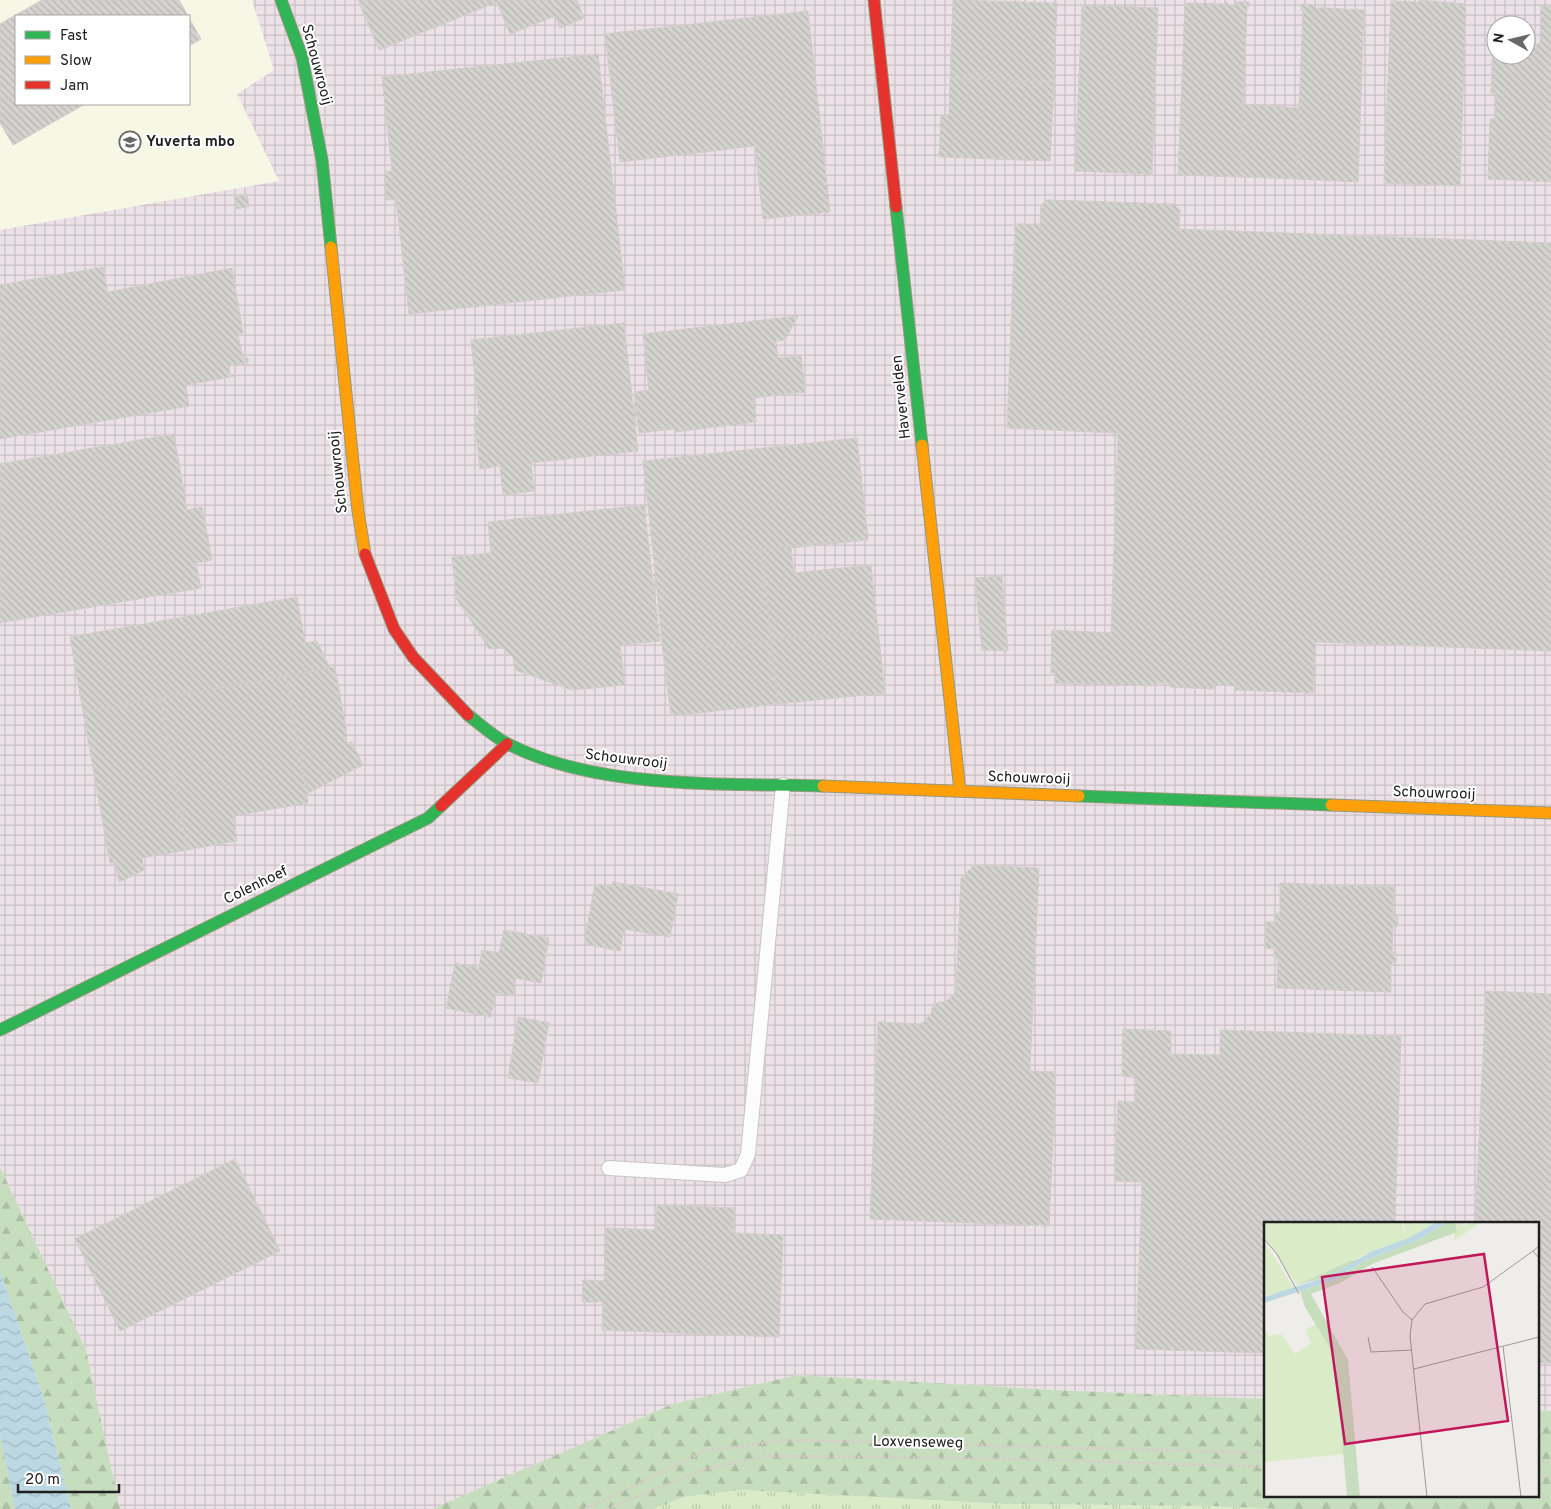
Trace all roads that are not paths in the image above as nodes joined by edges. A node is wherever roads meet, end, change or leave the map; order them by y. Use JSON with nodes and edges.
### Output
{"nodes":[{"id":1,"x":281,"y":0,"type":"edge"},
{"id":2,"x":874,"y":0,"type":"edge"},
{"id":3,"x":507,"y":744,"type":"junction"},
{"id":4,"x":783,"y":785,"type":"junction"},
{"id":5,"x":960,"y":791,"type":"junction"},
{"id":6,"x":1551,"y":813,"type":"edge"},
{"id":7,"x":0,"y":1030,"type":"edge"},
{"id":8,"x":609,"y":1168,"type":"dead end"}],
"edges":[{"from":1,"to":3,"type":"street","name":"Schouwrooij"},
{"from":2,"to":5,"type":"street","name":"Havervelden"},
{"from":3,"to":4,"type":"street","name":"Schouwrooij"},
{"from":3,"to":7,"type":"street","name":"Colenhoef"},
{"from":4,"to":5,"type":"street","name":"Schouwrooij"},
{"from":4,"to":8,"type":"lane"},
{"from":5,"to":6,"type":"street","name":"Schouwrooij"}]}
